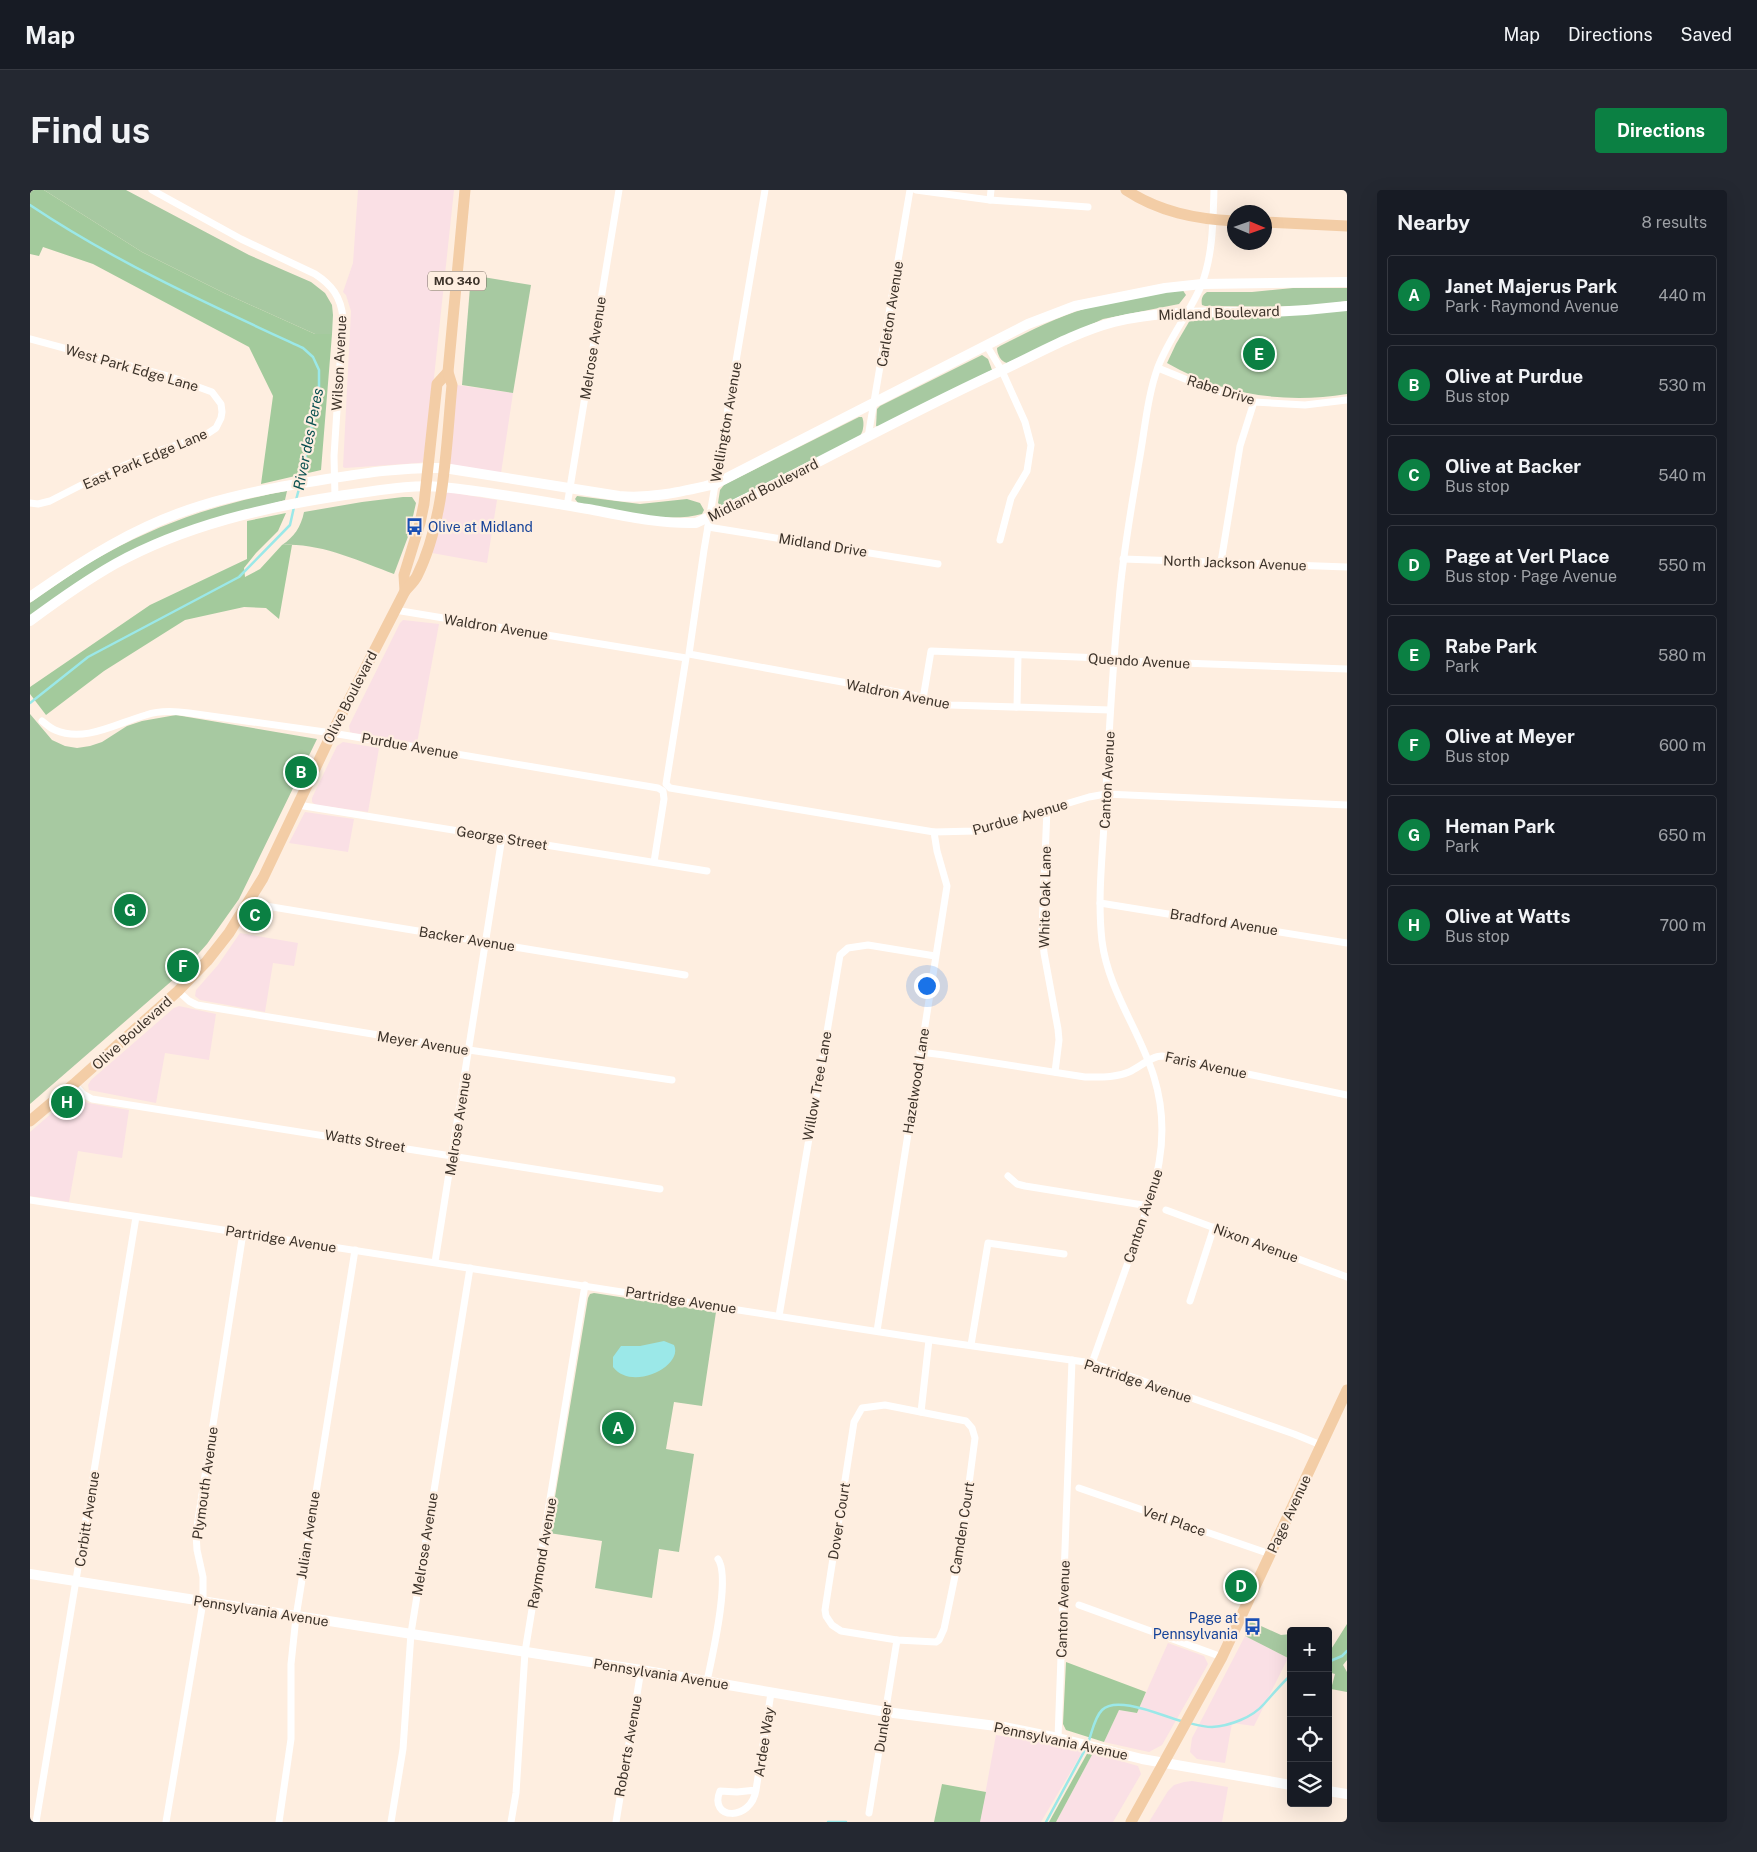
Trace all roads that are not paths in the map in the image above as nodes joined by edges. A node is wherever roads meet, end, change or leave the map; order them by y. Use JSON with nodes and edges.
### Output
{"nodes":[{"id":1,"x":152,"y":190,"type":"edge"},
{"id":2,"x":168,"y":190,"type":"edge"},
{"id":3,"x":465,"y":190,"type":"edge"},
{"id":4,"x":619,"y":190,"type":"edge"},
{"id":5,"x":765,"y":190,"type":"edge"},
{"id":6,"x":910,"y":190,"type":"edge"},
{"id":7,"x":916,"y":190,"type":"edge"},
{"id":8,"x":991,"y":190,"type":"edge"},
{"id":9,"x":1126,"y":190,"type":"edge"},
{"id":10,"x":1214,"y":190,"type":"edge"},
{"id":11,"x":167,"y":198,"type":"junction"},
{"id":12,"x":990,"y":200,"type":"junction"},
{"id":13,"x":1088,"y":207,"type":"dead end"},
{"id":14,"x":1213,"y":220,"type":"junction"},
{"id":15,"x":1227,"y":221,"type":"edge"},
{"id":16,"x":1272,"y":222,"type":"edge"},
{"id":17,"x":1347,"y":226,"type":"edge"},
{"id":18,"x":1347,"y":282,"type":"edge"},
{"id":19,"x":1202,"y":284,"type":"junction"},
{"id":20,"x":1347,"y":306,"type":"edge"},
{"id":21,"x":1188,"y":312,"type":"junction"},
{"id":22,"x":30,"y":339,"type":"edge"},
{"id":23,"x":987,"y":346,"type":"junction"},
{"id":24,"x":1158,"y":368,"type":"junction"},
{"id":25,"x":1002,"y":370,"type":"junction"},
{"id":26,"x":448,"y":372,"type":"junction"},
{"id":27,"x":1347,"y":400,"type":"edge"},
{"id":28,"x":1254,"y":402,"type":"junction"},
{"id":29,"x":873,"y":404,"type":"junction"},
{"id":30,"x":222,"y":412,"type":"joint"},
{"id":31,"x":868,"y":437,"type":"junction"},
{"id":32,"x":428,"y":467,"type":"junction"},
{"id":33,"x":444,"y":468,"type":"junction"},
{"id":34,"x":334,"y":478,"type":"junction"},
{"id":35,"x":715,"y":484,"type":"junction"},
{"id":36,"x":426,"y":487,"type":"junction"},
{"id":37,"x":442,"y":487,"type":"junction"},
{"id":38,"x":570,"y":487,"type":"junction"},
{"id":39,"x":335,"y":497,"type":"junction"},
{"id":40,"x":30,"y":503,"type":"edge"},
{"id":41,"x":567,"y":506,"type":"junction"},
{"id":42,"x":710,"y":516,"type":"junction"},
{"id":43,"x":708,"y":527,"type":"junction"},
{"id":44,"x":1000,"y":540,"type":"dead end"},
{"id":45,"x":1123,"y":559,"type":"junction"},
{"id":46,"x":1221,"y":562,"type":"junction"},
{"id":47,"x":938,"y":564,"type":"dead end"},
{"id":48,"x":1347,"y":568,"type":"edge"},
{"id":49,"x":404,"y":591,"type":"junction"},
{"id":50,"x":30,"y":597,"type":"edge"},
{"id":51,"x":395,"y":610,"type":"junction"},
{"id":52,"x":30,"y":621,"type":"edge"},
{"id":53,"x":687,"y":656,"type":"junction"},
{"id":54,"x":1018,"y":656,"type":"junction"},
{"id":55,"x":1115,"y":660,"type":"junction"},
{"id":56,"x":1347,"y":669,"type":"edge"},
{"id":57,"x":923,"y":699,"type":"junction"},
{"id":58,"x":1017,"y":708,"type":"junction"},
{"id":59,"x":1110,"y":710,"type":"junction"},
{"id":60,"x":42,"y":721,"type":"dead end"},
{"id":61,"x":332,"y":733,"type":"junction"},
{"id":62,"x":664,"y":787,"type":"junction"},
{"id":63,"x":1106,"y":794,"type":"junction"},
{"id":64,"x":298,"y":805,"type":"junction"},
{"id":65,"x":1347,"y":805,"type":"edge"},
{"id":66,"x":1047,"y":809,"type":"junction"},
{"id":67,"x":934,"y":832,"type":"junction"},
{"id":68,"x":502,"y":837,"type":"junction"},
{"id":69,"x":654,"y":862,"type":"junction"},
{"id":70,"x":707,"y":871,"type":"dead end"},
{"id":71,"x":1100,"y":902,"type":"junction"},
{"id":72,"x":248,"y":903,"type":"junction"},
{"id":73,"x":486,"y":942,"type":"junction"},
{"id":74,"x":1347,"y":943,"type":"edge"},
{"id":75,"x":935,"y":956,"type":"junction"},
{"id":76,"x":685,"y":975,"type":"dead end"},
{"id":77,"x":178,"y":991,"type":"junction"},
{"id":78,"x":469,"y":1050,"type":"junction"},
{"id":79,"x":920,"y":1052,"type":"junction"},
{"id":80,"x":1149,"y":1061,"type":"junction"},
{"id":81,"x":1055,"y":1072,"type":"junction"},
{"id":82,"x":672,"y":1080,"type":"dead end"},
{"id":83,"x":74,"y":1084,"type":"junction"},
{"id":84,"x":1347,"y":1095,"type":"edge"},
{"id":85,"x":30,"y":1121,"type":"edge"},
{"id":86,"x":453,"y":1154,"type":"junction"},
{"id":87,"x":1008,"y":1176,"type":"dead end"},
{"id":88,"x":660,"y":1188,"type":"dead end"},
{"id":89,"x":30,"y":1200,"type":"edge"},
{"id":90,"x":1149,"y":1206,"type":"junction"},
{"id":91,"x":1166,"y":1210,"type":"dead end"},
{"id":92,"x":136,"y":1216,"type":"junction"},
{"id":93,"x":1214,"y":1227,"type":"junction"},
{"id":94,"x":243,"y":1233,"type":"junction"},
{"id":95,"x":355,"y":1250,"type":"junction"},
{"id":96,"x":1064,"y":1254,"type":"dead end"},
{"id":97,"x":435,"y":1262,"type":"junction"},
{"id":98,"x":470,"y":1268,"type":"junction"},
{"id":99,"x":1347,"y":1277,"type":"edge"},
{"id":100,"x":585,"y":1286,"type":"junction"},
{"id":101,"x":1190,"y":1301,"type":"dead end"},
{"id":102,"x":779,"y":1316,"type":"junction"},
{"id":103,"x":877,"y":1331,"type":"junction"},
{"id":104,"x":929,"y":1340,"type":"junction"},
{"id":105,"x":971,"y":1346,"type":"junction"},
{"id":106,"x":1072,"y":1360,"type":"junction"},
{"id":107,"x":1092,"y":1363,"type":"junction"},
{"id":108,"x":1347,"y":1390,"type":"edge"},
{"id":109,"x":921,"y":1412,"type":"junction"},
{"id":110,"x":1321,"y":1445,"type":"junction"},
{"id":111,"x":1079,"y":1488,"type":"dead end"},
{"id":112,"x":1270,"y":1554,"type":"junction"},
{"id":113,"x":718,"y":1559,"type":"dead end"},
{"id":114,"x":30,"y":1574,"type":"edge"},
{"id":115,"x":77,"y":1582,"type":"junction"},
{"id":116,"x":203,"y":1602,"type":"junction"},
{"id":117,"x":1079,"y":1605,"type":"dead end"},
{"id":118,"x":296,"y":1617,"type":"junction"},
{"id":119,"x":410,"y":1633,"type":"junction"},
{"id":120,"x":897,"y":1640,"type":"junction"},
{"id":121,"x":525,"y":1652,"type":"junction"},
{"id":122,"x":1222,"y":1657,"type":"junction"},
{"id":123,"x":641,"y":1670,"type":"junction"},
{"id":124,"x":707,"y":1681,"type":"junction"},
{"id":125,"x":771,"y":1693,"type":"junction"},
{"id":126,"x":886,"y":1712,"type":"junction"},
{"id":127,"x":1058,"y":1738,"type":"junction"},
{"id":128,"x":1164,"y":1763,"type":"junction"},
{"id":129,"x":1287,"y":1784,"type":"edge"},
{"id":130,"x":756,"y":1790,"type":"junction"},
{"id":131,"x":1332,"y":1792,"type":"edge"},
{"id":132,"x":1347,"y":1794,"type":"edge"},
{"id":133,"x":869,"y":1813,"type":"dead end"},
{"id":134,"x":36,"y":1822,"type":"edge"},
{"id":135,"x":166,"y":1822,"type":"edge"},
{"id":136,"x":279,"y":1822,"type":"edge"},
{"id":137,"x":391,"y":1822,"type":"edge"},
{"id":138,"x":511,"y":1822,"type":"edge"},
{"id":139,"x":616,"y":1822,"type":"edge"},
{"id":140,"x":1131,"y":1822,"type":"edge"}],
"edges":[{"from":1,"to":11,"type":"street","name":"Wilson Avenue"},
{"from":2,"to":11,"type":"street"},
{"from":3,"to":26,"type":"main road","name":"Olive Boulevard","number":"MO 340"},
{"from":4,"to":38,"type":"street","name":"Melrose Avenue"},
{"from":5,"to":35,"type":"street","name":"Wellington Avenue"},
{"from":6,"to":29,"type":"street","name":"Carleton Avenue"},
{"from":7,"to":12,"type":"street"},
{"from":8,"to":12,"type":"street"},
{"from":9,"to":14,"type":"main road"},
{"from":10,"to":14,"type":"street","name":"Canton Avenue"},
{"from":11,"to":34,"type":"street","name":"Wilson Avenue"},
{"from":12,"to":13,"type":"street"},
{"from":14,"to":15,"type":"main road"},
{"from":14,"to":19,"type":"street","name":"Canton Avenue"},
{"from":16,"to":17,"type":"main road"},
{"from":18,"to":19,"type":"main road","name":"Midland Boulevard"},
{"from":19,"to":21,"type":"street","name":"Canton Avenue"},
{"from":19,"to":23,"type":"main road","name":"Midland Boulevard"},
{"from":20,"to":21,"type":"main road","name":"Midland Boulevard"},
{"from":21,"to":24,"type":"street","name":"Canton Avenue"},
{"from":21,"to":25,"type":"main road","name":"Midland Boulevard"},
{"from":22,"to":30,"type":"street","name":"West Park Edge Lane"},
{"from":23,"to":25,"type":"street"},
{"from":23,"to":29,"type":"main road","name":"Midland Boulevard"},
{"from":24,"to":28,"type":"street","name":"Rabe Drive"},
{"from":24,"to":45,"type":"street","name":"Canton Avenue"},
{"from":25,"to":31,"type":"main road","name":"Midland Boulevard"},
{"from":25,"to":44,"type":"street"},
{"from":26,"to":32,"type":"main road","name":"Olive Boulevard","number":"MO 340"},
{"from":26,"to":33,"type":"main road","name":"Olive Boulevard","number":"MO 340"},
{"from":27,"to":28,"type":"street","name":"Rabe Drive"},
{"from":28,"to":46,"type":"street"},
{"from":29,"to":31,"type":"street","name":"Carleton Avenue"},
{"from":29,"to":35,"type":"main road","name":"Midland Boulevard"},
{"from":30,"to":40,"type":"street","name":"East Park Edge Lane"},
{"from":31,"to":42,"type":"main road","name":"Midland Boulevard"},
{"from":32,"to":33,"type":"main road","name":"Midland Boulevard"},
{"from":32,"to":34,"type":"main road","name":"Midland Boulevard"},
{"from":32,"to":36,"type":"main road","name":"Olive Boulevard","number":"MO 340"},
{"from":33,"to":37,"type":"main road","name":"Olive Boulevard","number":"MO 340"},
{"from":33,"to":38,"type":"main road","name":"Midland Boulevard"},
{"from":34,"to":39,"type":"street","name":"Wilson Avenue"},
{"from":34,"to":50,"type":"main road","name":"Midland Boulevard"},
{"from":35,"to":38,"type":"main road","name":"Midland Boulevard"},
{"from":35,"to":42,"type":"street","name":"Wellington Avenue"},
{"from":36,"to":37,"type":"main road","name":"Midland Boulevard"},
{"from":36,"to":39,"type":"main road","name":"Midland Boulevard"},
{"from":36,"to":49,"type":"main road","name":"Olive Boulevard","number":"MO 340"},
{"from":37,"to":41,"type":"main road","name":"Midland Boulevard"},
{"from":37,"to":49,"type":"main road","name":"Olive Boulevard","number":"MO 340"},
{"from":38,"to":41,"type":"street","name":"Melrose Avenue"},
{"from":39,"to":52,"type":"main road","name":"Midland Boulevard"},
{"from":41,"to":42,"type":"main road","name":"Midland Boulevard"},
{"from":42,"to":43,"type":"street","name":"Wellington Avenue"},
{"from":43,"to":47,"type":"street","name":"Midland Drive"},
{"from":43,"to":53,"type":"street","name":"Wellington Avenue"},
{"from":45,"to":46,"type":"street","name":"North Jackson Avenue"},
{"from":45,"to":55,"type":"street","name":"Canton Avenue"},
{"from":46,"to":48,"type":"street","name":"North Jackson Avenue"},
{"from":49,"to":51,"type":"main road","name":"Olive Boulevard","number":"MO 340"},
{"from":51,"to":53,"type":"street","name":"Waldron Avenue"},
{"from":51,"to":61,"type":"main road","name":"Olive Boulevard","number":"MO 340"},
{"from":53,"to":57,"type":"street","name":"Waldron Avenue"},
{"from":53,"to":62,"type":"street","name":"Wellington Avenue"},
{"from":54,"to":55,"type":"street","name":"Quendo Avenue"},
{"from":54,"to":57,"type":"street","name":"Quendo Avenue"},
{"from":54,"to":58,"type":"street"},
{"from":55,"to":56,"type":"street","name":"Quendo Avenue"},
{"from":55,"to":59,"type":"street","name":"Canton Avenue"},
{"from":57,"to":58,"type":"street","name":"Waldron Avenue"},
{"from":58,"to":59,"type":"street","name":"Waldron Avenue"},
{"from":59,"to":63,"type":"street","name":"Canton Avenue"},
{"from":60,"to":61,"type":"street","name":"Purdue Avenue"},
{"from":61,"to":62,"type":"street","name":"Purdue Avenue"},
{"from":61,"to":64,"type":"main road","name":"Olive Boulevard","number":"MO 340"},
{"from":62,"to":67,"type":"street","name":"Purdue Avenue"},
{"from":62,"to":69,"type":"street","name":"Wellington Avenue"},
{"from":63,"to":65,"type":"street","name":"Purdue Avenue"},
{"from":63,"to":66,"type":"street","name":"Purdue Avenue"},
{"from":63,"to":71,"type":"street","name":"Canton Avenue"},
{"from":64,"to":68,"type":"street","name":"George Street"},
{"from":64,"to":72,"type":"main road","name":"Olive Boulevard","number":"MO 340"},
{"from":66,"to":67,"type":"street","name":"Purdue Avenue"},
{"from":66,"to":81,"type":"street","name":"White Oak Lane"},
{"from":67,"to":75,"type":"street","name":"Hazelwood Lane"},
{"from":68,"to":69,"type":"street","name":"George Street"},
{"from":68,"to":73,"type":"street","name":"Melrose Avenue"},
{"from":69,"to":70,"type":"street","name":"George Street"},
{"from":71,"to":74,"type":"street","name":"Bradford Avenue"},
{"from":71,"to":80,"type":"street","name":"Canton Avenue"},
{"from":72,"to":73,"type":"street","name":"Backer Avenue"},
{"from":72,"to":77,"type":"main road","name":"Olive Boulevard","number":"MO 340"},
{"from":73,"to":76,"type":"street","name":"Backer Avenue"},
{"from":73,"to":78,"type":"street","name":"Melrose Avenue"},
{"from":75,"to":79,"type":"street","name":"Hazelwood Lane"},
{"from":75,"to":102,"type":"street","name":"Willow Tree Lane"},
{"from":77,"to":78,"type":"street","name":"Meyer Avenue"},
{"from":77,"to":83,"type":"main road","name":"Olive Boulevard","number":"MO 340"},
{"from":78,"to":82,"type":"street","name":"Meyer Avenue"},
{"from":78,"to":86,"type":"street","name":"Melrose Avenue"},
{"from":79,"to":81,"type":"street","name":"Faris Avenue"},
{"from":79,"to":103,"type":"street","name":"Hazelwood Lane"},
{"from":80,"to":81,"type":"street","name":"Faris Avenue"},
{"from":80,"to":84,"type":"street","name":"Faris Avenue"},
{"from":80,"to":90,"type":"street","name":"Canton Avenue"},
{"from":83,"to":85,"type":"main road","name":"Olive Boulevard","number":"MO 340"},
{"from":83,"to":86,"type":"street","name":"Watts Street"},
{"from":86,"to":88,"type":"street","name":"Watts Street"},
{"from":86,"to":97,"type":"street","name":"Melrose Avenue"},
{"from":87,"to":90,"type":"street"},
{"from":89,"to":92,"type":"street","name":"Partridge Avenue"},
{"from":90,"to":107,"type":"street","name":"Canton Avenue"},
{"from":91,"to":93,"type":"street","name":"Nixon Avenue"},
{"from":92,"to":94,"type":"street","name":"Partridge Avenue"},
{"from":92,"to":115,"type":"street","name":"Corbitt Avenue"},
{"from":93,"to":99,"type":"street","name":"Nixon Avenue"},
{"from":93,"to":101,"type":"street"},
{"from":94,"to":95,"type":"street","name":"Partridge Avenue"},
{"from":94,"to":116,"type":"street","name":"Plymouth Avenue"},
{"from":95,"to":97,"type":"street","name":"Partridge Avenue"},
{"from":95,"to":118,"type":"street","name":"Julian Avenue"},
{"from":96,"to":105,"type":"street"},
{"from":97,"to":98,"type":"street","name":"Partridge Avenue"},
{"from":98,"to":100,"type":"street","name":"Partridge Avenue"},
{"from":98,"to":119,"type":"street","name":"Melrose Avenue"},
{"from":100,"to":102,"type":"street","name":"Partridge Avenue"},
{"from":100,"to":121,"type":"street","name":"Raymond Avenue"},
{"from":102,"to":103,"type":"street","name":"Partridge Avenue"},
{"from":103,"to":104,"type":"street","name":"Partridge Avenue"},
{"from":104,"to":105,"type":"street","name":"Partridge Avenue"},
{"from":104,"to":109,"type":"street"},
{"from":105,"to":106,"type":"street","name":"Partridge Avenue"},
{"from":106,"to":107,"type":"street","name":"Partridge Avenue"},
{"from":106,"to":127,"type":"street","name":"Canton Avenue"},
{"from":107,"to":110,"type":"street","name":"Partridge Avenue"},
{"from":108,"to":110,"type":"main road","name":"Page Avenue"},
{"from":109,"to":120,"type":"street","name":"Camden Court"},
{"from":109,"to":120,"type":"street","name":"Dover Court"},
{"from":110,"to":112,"type":"main road","name":"Page Avenue"},
{"from":111,"to":112,"type":"street","name":"Verl Place"},
{"from":112,"to":122,"type":"main road","name":"Page Avenue"},
{"from":113,"to":124,"type":"street"},
{"from":114,"to":115,"type":"main road","name":"Pennsylvania Avenue"},
{"from":115,"to":116,"type":"main road","name":"Pennsylvania Avenue"},
{"from":115,"to":134,"type":"street","name":"Corbitt Avenue"},
{"from":116,"to":118,"type":"main road","name":"Pennsylvania Avenue"},
{"from":116,"to":135,"type":"street","name":"Plymouth Avenue"},
{"from":117,"to":122,"type":"street"},
{"from":118,"to":119,"type":"main road","name":"Pennsylvania Avenue"},
{"from":118,"to":136,"type":"street","name":"Julian Avenue"},
{"from":119,"to":121,"type":"main road","name":"Pennsylvania Avenue"},
{"from":119,"to":137,"type":"street","name":"Melrose Avenue"},
{"from":120,"to":126,"type":"street","name":"Dunleer"},
{"from":121,"to":123,"type":"main road","name":"Pennsylvania Avenue"},
{"from":121,"to":138,"type":"street","name":"Raymond Avenue"},
{"from":122,"to":128,"type":"main road","name":"Page Avenue"},
{"from":123,"to":124,"type":"main road","name":"Pennsylvania Avenue"},
{"from":123,"to":139,"type":"street","name":"Roberts Avenue"},
{"from":124,"to":125,"type":"main road","name":"Pennsylvania Avenue"},
{"from":125,"to":126,"type":"main road","name":"Pennsylvania Avenue"},
{"from":125,"to":130,"type":"street","name":"Ardee Way"},
{"from":126,"to":127,"type":"main road","name":"Pennsylvania Avenue"},
{"from":126,"to":133,"type":"street","name":"Dunleer"},
{"from":127,"to":128,"type":"main road","name":"Pennsylvania Avenue"},
{"from":128,"to":129,"type":"main road","name":"Pennsylvania Avenue"},
{"from":128,"to":140,"type":"main road","name":"Page Avenue"},
{"from":130,"to":130,"type":"street","name":"Ardee Way"},
{"from":131,"to":132,"type":"main road"}]}
